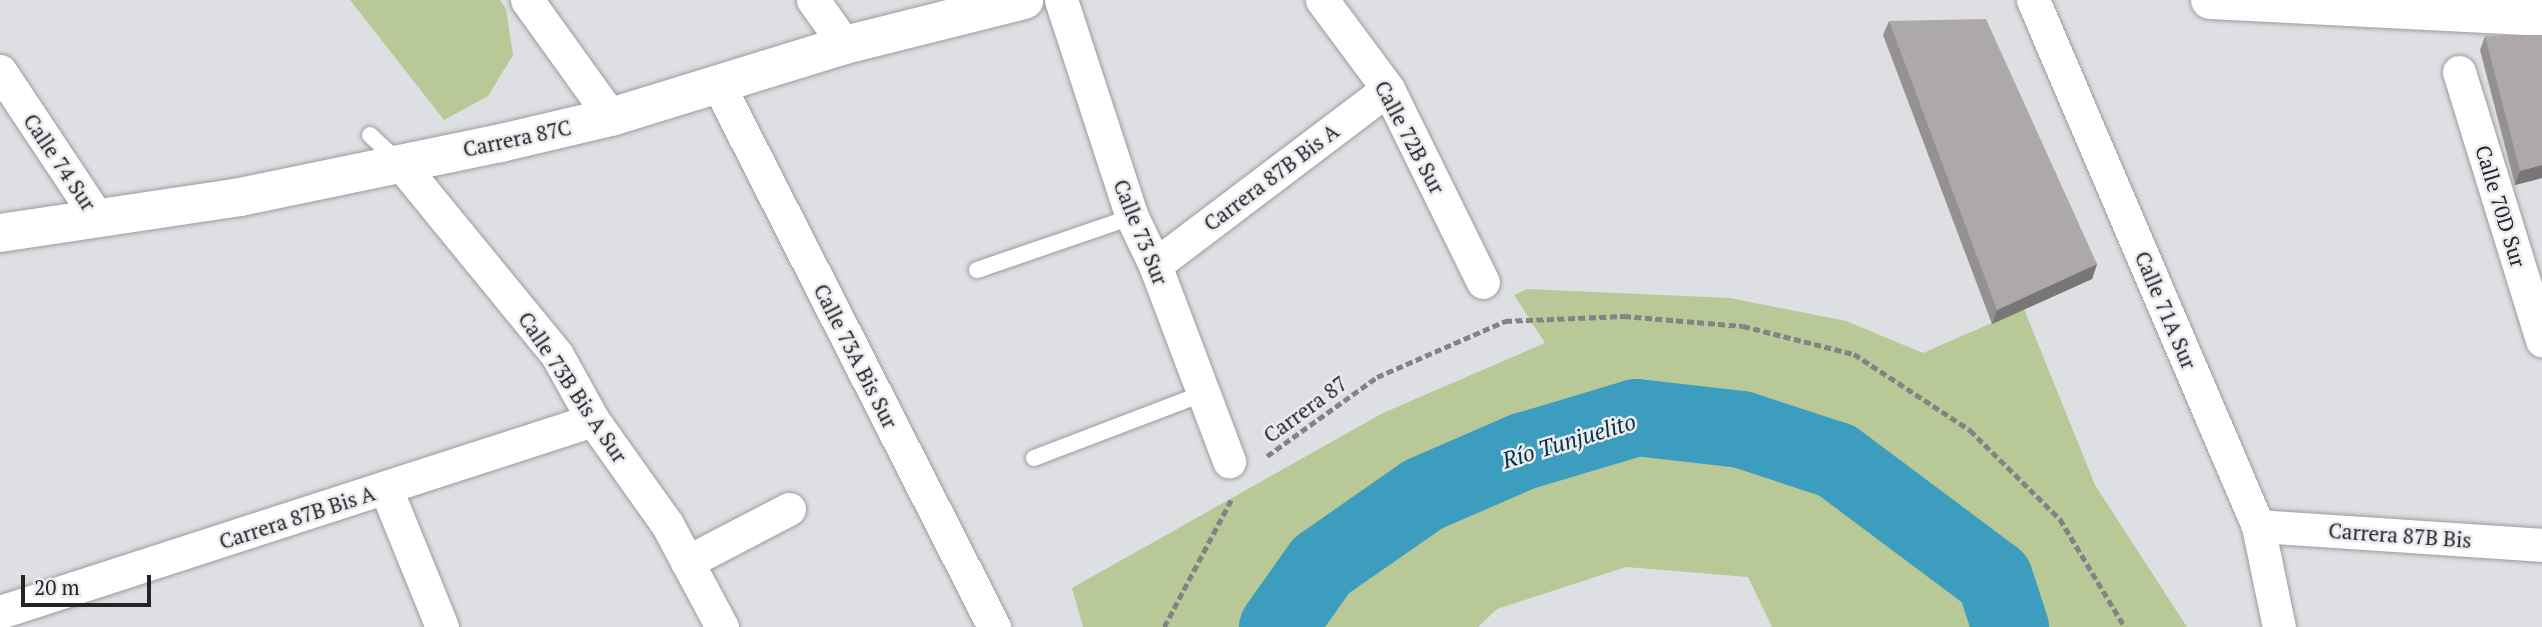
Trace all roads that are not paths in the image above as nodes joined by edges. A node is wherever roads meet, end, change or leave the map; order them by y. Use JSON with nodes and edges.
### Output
{"nodes":[{"id":1,"x":527,"y":0,"type":"edge"},
{"id":2,"x":813,"y":0,"type":"edge"},
{"id":3,"x":1024,"y":0,"type":"edge"},
{"id":4,"x":1061,"y":0,"type":"edge"},
{"id":5,"x":1322,"y":0,"type":"edge"},
{"id":6,"x":2034,"y":0,"type":"edge"},
{"id":7,"x":2210,"y":0,"type":"edge"},
{"id":8,"x":2324,"y":2,"type":"edge"},
{"id":9,"x":2542,"y":17,"type":"edge"},
{"id":10,"x":845,"y":46,"type":"junction"},
{"id":11,"x":0,"y":71,"type":"edge"},
{"id":12,"x":2459,"y":72,"type":"dead end"},
{"id":13,"x":719,"y":86,"type":"junction"},
{"id":14,"x":1388,"y":89,"type":"junction"},
{"id":15,"x":611,"y":117,"type":"junction"},
{"id":16,"x":370,"y":135,"type":"dead end"},
{"id":17,"x":400,"y":163,"type":"junction"},
{"id":18,"x":1132,"y":216,"type":"junction"},
{"id":19,"x":97,"y":217,"type":"junction"},
{"id":20,"x":0,"y":233,"type":"edge"},
{"id":21,"x":1155,"y":264,"type":"junction"},
{"id":22,"x":976,"y":270,"type":"dead end"},
{"id":23,"x":1483,"y":282,"type":"dead end"},
{"id":24,"x":2542,"y":340,"type":"edge"},
{"id":25,"x":1202,"y":394,"type":"junction"},
{"id":26,"x":593,"y":420,"type":"junction"},
{"id":27,"x":1034,"y":458,"type":"dead end"},
{"id":28,"x":1235,"y":475,"type":"road end"},
{"id":29,"x":386,"y":489,"type":"junction"},
{"id":30,"x":789,"y":509,"type":"dead end"},
{"id":31,"x":2258,"y":526,"type":"junction"},
{"id":32,"x":2542,"y":545,"type":"edge"},
{"id":33,"x":687,"y":562,"type":"junction"},
{"id":34,"x":0,"y":612,"type":"edge"},
{"id":35,"x":442,"y":627,"type":"edge"},
{"id":36,"x":722,"y":627,"type":"edge"},
{"id":37,"x":994,"y":627,"type":"edge"},
{"id":38,"x":2279,"y":627,"type":"edge"}],
"edges":[{"from":1,"to":15,"type":"street"},
{"from":2,"to":10,"type":"street"},
{"from":3,"to":10,"type":"street","name":"Carrera 87C"},
{"from":4,"to":18,"type":"street","name":"Calle 73 Sur"},
{"from":5,"to":14,"type":"street","name":"Calle 72B Sur"},
{"from":6,"to":31,"type":"street","name":"Calle 71A Sur"},
{"from":7,"to":8,"type":"street"},
{"from":8,"to":9,"type":"street"},
{"from":10,"to":13,"type":"street","name":"Carrera 87C"},
{"from":11,"to":19,"type":"street","name":"Calle 74 Sur"},
{"from":12,"to":24,"type":"street","name":"Calle 70D Sur"},
{"from":13,"to":15,"type":"street","name":"Carrera 87C"},
{"from":13,"to":37,"type":"street","name":"Calle 73A Bis Sur"},
{"from":14,"to":21,"type":"street","name":"Carrera 87B Bis A"},
{"from":14,"to":23,"type":"street","name":"Calle 72B Sur"},
{"from":15,"to":17,"type":"street","name":"Carrera 87C"},
{"from":16,"to":17,"type":"lane"},
{"from":17,"to":19,"type":"street","name":"Carrera 87C"},
{"from":17,"to":26,"type":"street","name":"Calle 73B Bis A Sur"},
{"from":18,"to":21,"type":"street","name":"Calle 73 Sur"},
{"from":18,"to":22,"type":"lane"},
{"from":19,"to":20,"type":"street","name":"Carrera 87C"},
{"from":21,"to":25,"type":"street","name":"Calle 73 Sur"},
{"from":25,"to":27,"type":"lane"},
{"from":25,"to":28,"type":"street","name":"Calle 73 Sur"},
{"from":26,"to":29,"type":"street","name":"Carrera 87B Bis A"},
{"from":26,"to":33,"type":"street","name":"Calle 73B Bis A Sur"},
{"from":29,"to":34,"type":"street","name":"Carrera 87B Bis A"},
{"from":29,"to":35,"type":"street"},
{"from":30,"to":33,"type":"street"},
{"from":31,"to":32,"type":"street","name":"Carrera 87B Bis"},
{"from":31,"to":38,"type":"street","name":"Calle 71A Sur"},
{"from":33,"to":36,"type":"street","name":"Calle 73B Bis A Sur"}]}
